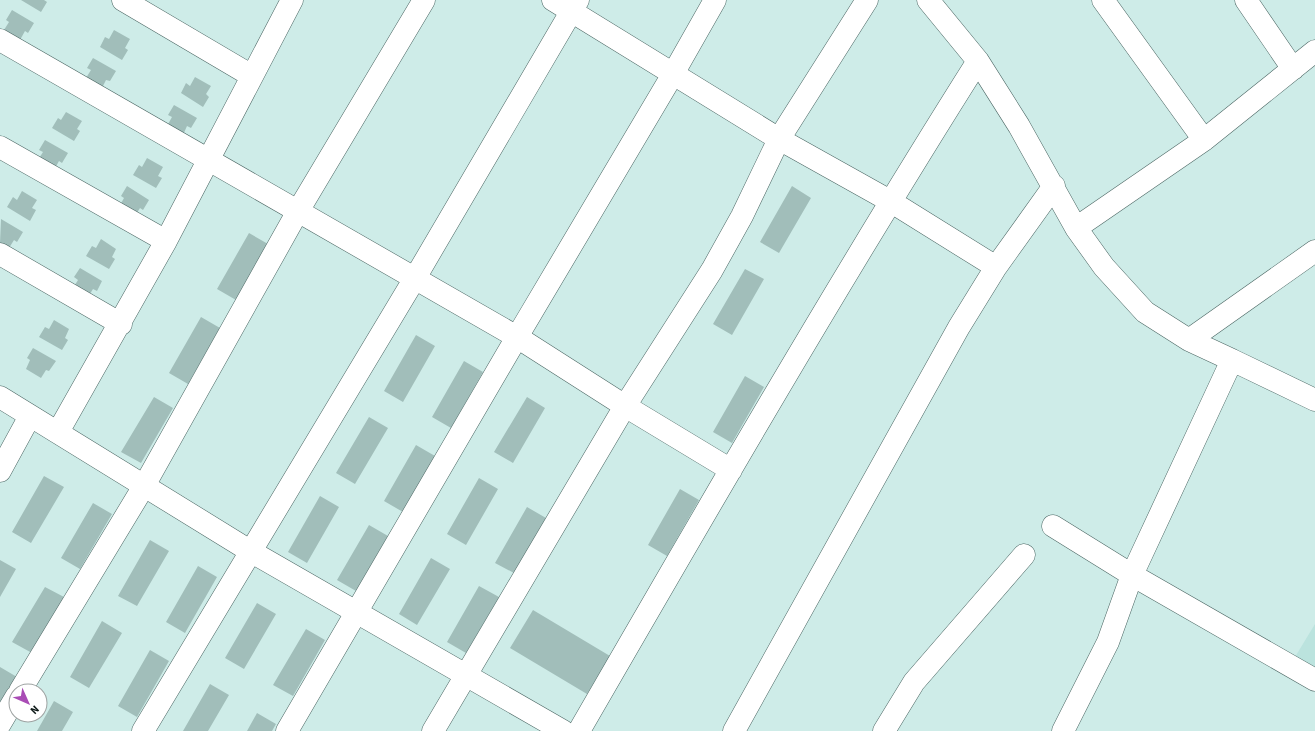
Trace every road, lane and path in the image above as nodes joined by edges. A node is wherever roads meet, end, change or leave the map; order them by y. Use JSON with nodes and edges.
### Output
{"nodes":[{"id":1,"x":292,"y":0,"type":"edge"},
{"id":2,"x":424,"y":0,"type":"edge"},
{"id":3,"x":715,"y":0,"type":"edge"},
{"id":4,"x":867,"y":0,"type":"edge"},
{"id":5,"x":928,"y":0,"type":"edge"},
{"id":6,"x":1103,"y":0,"type":"edge"},
{"id":7,"x":1246,"y":0,"type":"edge"},
{"id":8,"x":137,"y":3,"type":"edge"},
{"id":9,"x":568,"y":4,"type":"edge"},
{"id":10,"x":0,"y":40,"type":"edge"},
{"id":11,"x":1315,"y":51,"type":"edge"},
{"id":12,"x":978,"y":61,"type":"junction"},
{"id":13,"x":1293,"y":69,"type":"junction"},
{"id":14,"x":673,"y":74,"type":"junction"},
{"id":15,"x":252,"y":76,"type":"junction"},
{"id":16,"x":779,"y":139,"type":"junction"},
{"id":17,"x":1204,"y":140,"type":"junction"},
{"id":18,"x":0,"y":148,"type":"edge"},
{"id":19,"x":208,"y":160,"type":"junction"},
{"id":20,"x":1054,"y":186,"type":"junction"},
{"id":21,"x":890,"y":201,"type":"junction"},
{"id":22,"x":298,"y":211,"type":"junction"},
{"id":23,"x":1076,"y":228,"type":"junction"},
{"id":24,"x":166,"y":242,"type":"junction"},
{"id":25,"x":1315,"y":251,"type":"edge"},
{"id":26,"x":0,"y":254,"type":"edge"},
{"id":27,"x":996,"y":267,"type":"junction"},
{"id":28,"x":416,"y":278,"type":"junction"},
{"id":29,"x":121,"y":324,"type":"junction"},
{"id":30,"x":517,"y":337,"type":"junction"},
{"id":31,"x":1189,"y":340,"type":"junction"},
{"id":32,"x":1232,"y":360,"type":"junction"},
{"id":33,"x":0,"y":397,"type":"edge"},
{"id":34,"x":1315,"y":400,"type":"edge"},
{"id":35,"x":625,"y":406,"type":"junction"},
{"id":36,"x":30,"y":416,"type":"junction"},
{"id":37,"x":58,"y":432,"type":"junction"},
{"id":38,"x":730,"y":470,"type":"junction"},
{"id":39,"x":0,"y":471,"type":"edge"},
{"id":40,"x":144,"y":486,"type":"junction"},
{"id":41,"x":1053,"y":526,"type":"dead end"},
{"id":42,"x":250,"y":551,"type":"junction"},
{"id":43,"x":1024,"y":555,"type":"dead end"},
{"id":44,"x":1132,"y":575,"type":"junction"},
{"id":45,"x":356,"y":612,"type":"junction"},
{"id":46,"x":466,"y":676,"type":"junction"},
{"id":47,"x":1315,"y":680,"type":"edge"},
{"id":48,"x":25,"y":683,"type":"edge"},
{"id":49,"x":8,"y":710,"type":"edge"},
{"id":50,"x":0,"y":724,"type":"edge"},
{"id":51,"x":143,"y":731,"type":"edge"},
{"id":52,"x":287,"y":731,"type":"edge"},
{"id":53,"x":433,"y":731,"type":"edge"},
{"id":54,"x":563,"y":731,"type":"edge"},
{"id":55,"x":579,"y":731,"type":"edge"},
{"id":56,"x":734,"y":731,"type":"edge"},
{"id":57,"x":884,"y":731,"type":"edge"},
{"id":58,"x":1063,"y":731,"type":"edge"}],
"edges":[{"from":1,"to":15,"type":"street"},
{"from":2,"to":22,"type":"street"},
{"from":3,"to":14,"type":"street"},
{"from":4,"to":16,"type":"street"},
{"from":5,"to":12,"type":"street"},
{"from":6,"to":17,"type":"street"},
{"from":7,"to":13,"type":"street"},
{"from":8,"to":15,"type":"street"},
{"from":9,"to":14,"type":"street"},
{"from":9,"to":28,"type":"street"},
{"from":10,"to":19,"type":"street"},
{"from":11,"to":13,"type":"street"},
{"from":12,"to":20,"type":"street"},
{"from":12,"to":21,"type":"street"},
{"from":13,"to":17,"type":"street"},
{"from":14,"to":16,"type":"street"},
{"from":14,"to":30,"type":"street"},
{"from":15,"to":19,"type":"street"},
{"from":16,"to":21,"type":"street"},
{"from":16,"to":35,"type":"street"},
{"from":17,"to":23,"type":"street"},
{"from":18,"to":24,"type":"street"},
{"from":19,"to":22,"type":"street"},
{"from":19,"to":24,"type":"street"},
{"from":20,"to":23,"type":"street"},
{"from":20,"to":27,"type":"street"},
{"from":21,"to":27,"type":"street"},
{"from":21,"to":38,"type":"street"},
{"from":22,"to":28,"type":"street"},
{"from":22,"to":40,"type":"street"},
{"from":23,"to":31,"type":"street"},
{"from":24,"to":29,"type":"street"},
{"from":25,"to":31,"type":"street"},
{"from":26,"to":29,"type":"street"},
{"from":27,"to":56,"type":"street"},
{"from":28,"to":30,"type":"street"},
{"from":28,"to":42,"type":"street"},
{"from":29,"to":37,"type":"street"},
{"from":30,"to":35,"type":"street"},
{"from":30,"to":45,"type":"street"},
{"from":31,"to":32,"type":"street"},
{"from":32,"to":34,"type":"street"},
{"from":32,"to":44,"type":"street"},
{"from":33,"to":36,"type":"street"},
{"from":35,"to":38,"type":"street"},
{"from":35,"to":46,"type":"street"},
{"from":36,"to":37,"type":"street"},
{"from":36,"to":39,"type":"street"},
{"from":37,"to":40,"type":"street"},
{"from":38,"to":55,"type":"street"},
{"from":40,"to":42,"type":"street"},
{"from":40,"to":48,"type":"street"},
{"from":41,"to":44,"type":"street"},
{"from":42,"to":45,"type":"street"},
{"from":42,"to":51,"type":"street"},
{"from":43,"to":57,"type":"street"},
{"from":44,"to":47,"type":"street"},
{"from":44,"to":58,"type":"street"},
{"from":45,"to":46,"type":"street"},
{"from":45,"to":52,"type":"street"},
{"from":46,"to":53,"type":"street"},
{"from":46,"to":54,"type":"street"},
{"from":49,"to":50,"type":"street"}]}
